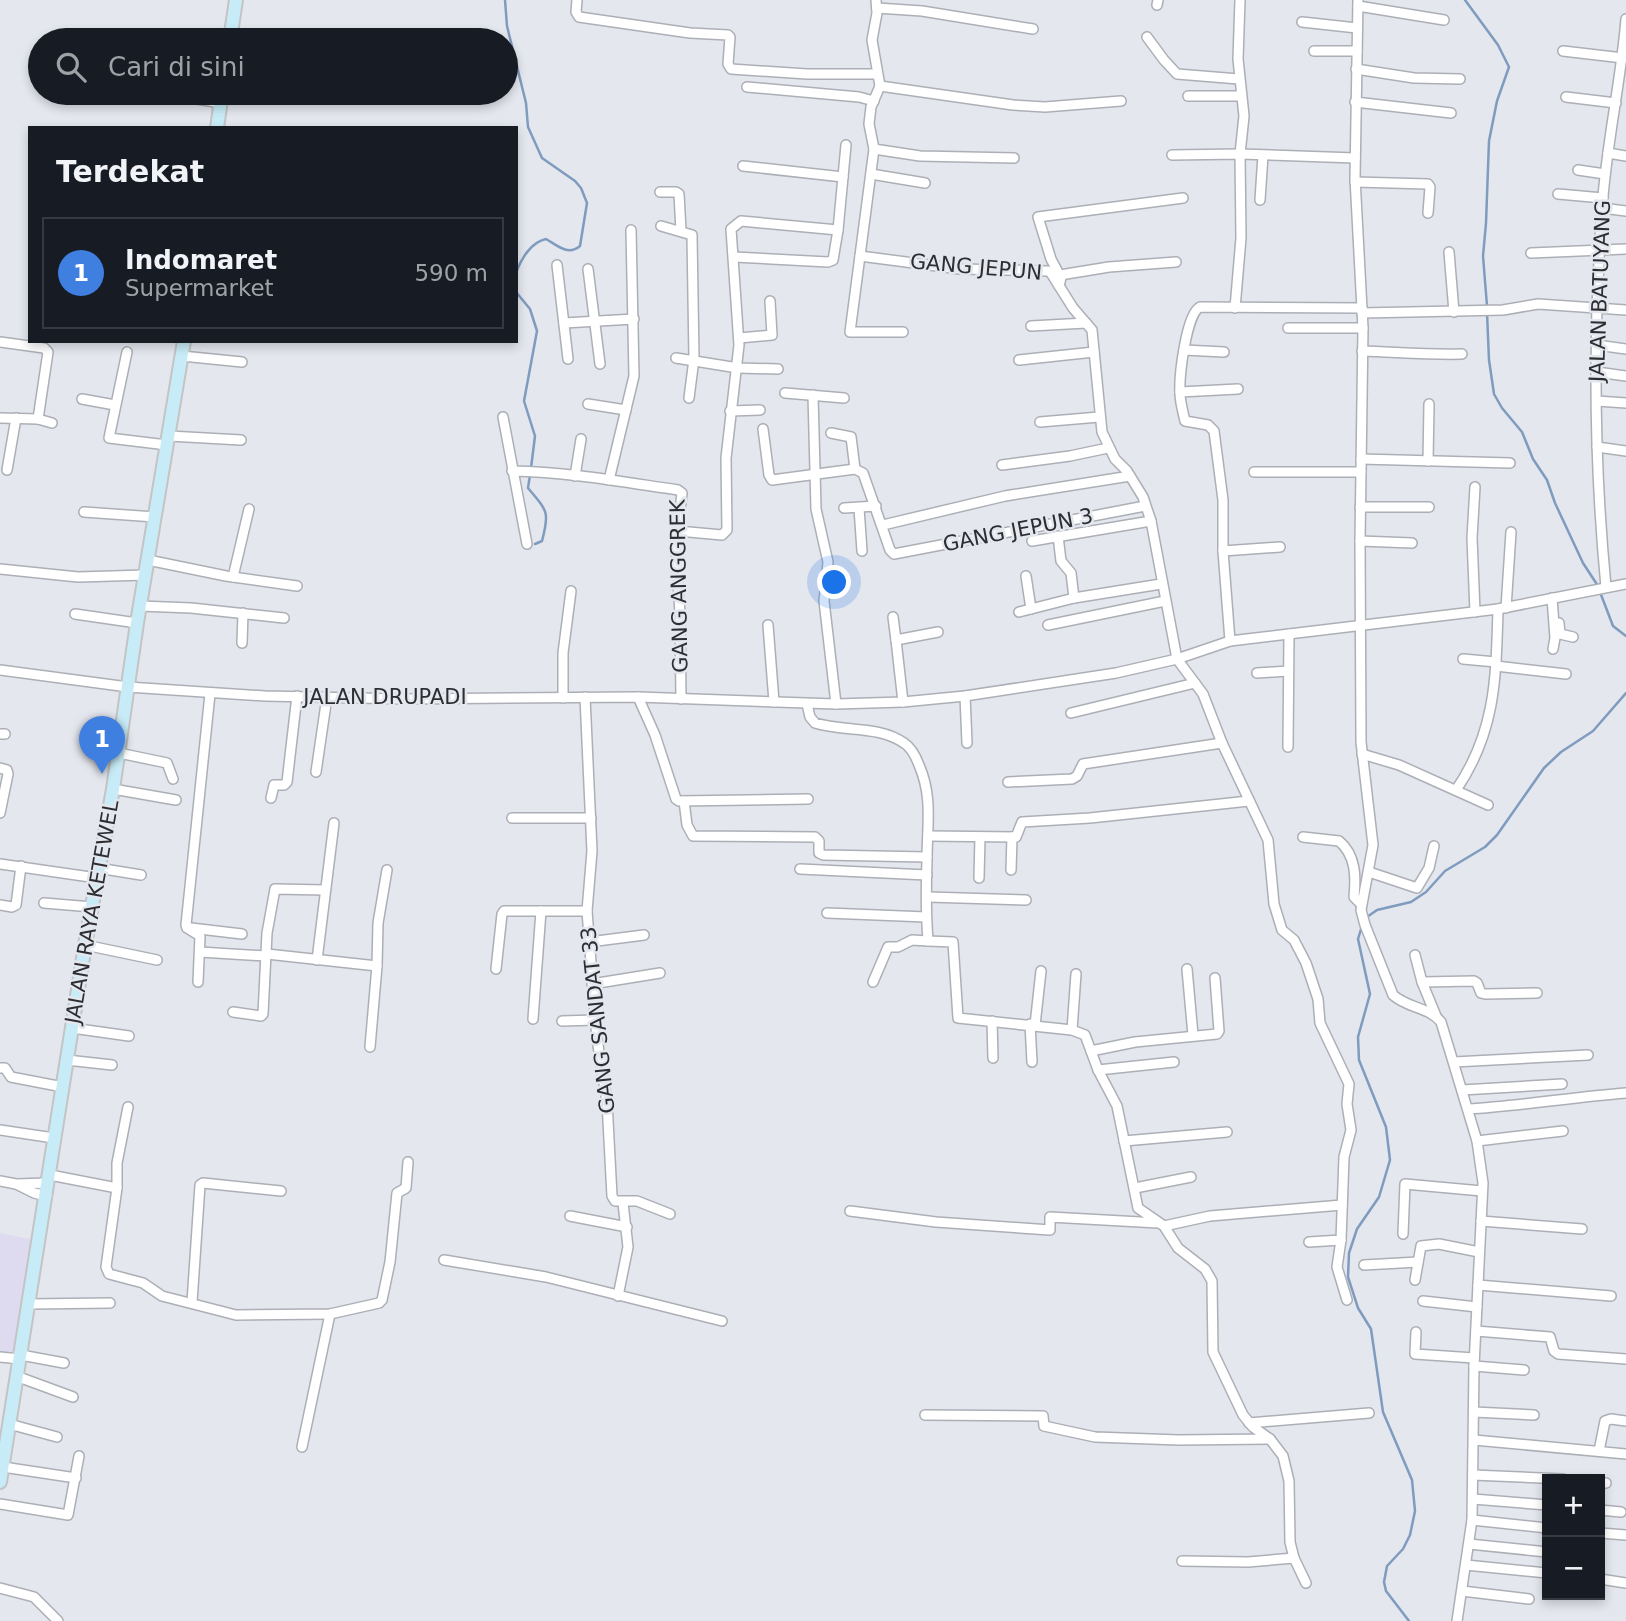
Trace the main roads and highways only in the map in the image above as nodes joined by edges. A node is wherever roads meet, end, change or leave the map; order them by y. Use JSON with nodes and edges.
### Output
{"nodes":[{"id":1,"x":236,"y":0,"type":"edge"},
{"id":2,"x":232,"y":28,"type":"edge"},
{"id":3,"x":221,"y":105,"type":"edge"},
{"id":4,"x":217,"y":126,"type":"edge"},
{"id":5,"x":184,"y":343,"type":"edge"},
{"id":6,"x":2,"y":1463,"type":"edge"},
{"id":7,"x":0,"y":1482,"type":"edge"}],
"edges":[{"from":1,"to":2,"type":"main road"},
{"from":3,"to":4,"type":"main road"},
{"from":5,"to":6,"type":"main road","name":"JALAN RAYA KETEWEL"},
{"from":6,"to":7,"type":"main road","name":"JALAN RAYA KETEWEL"}]}
